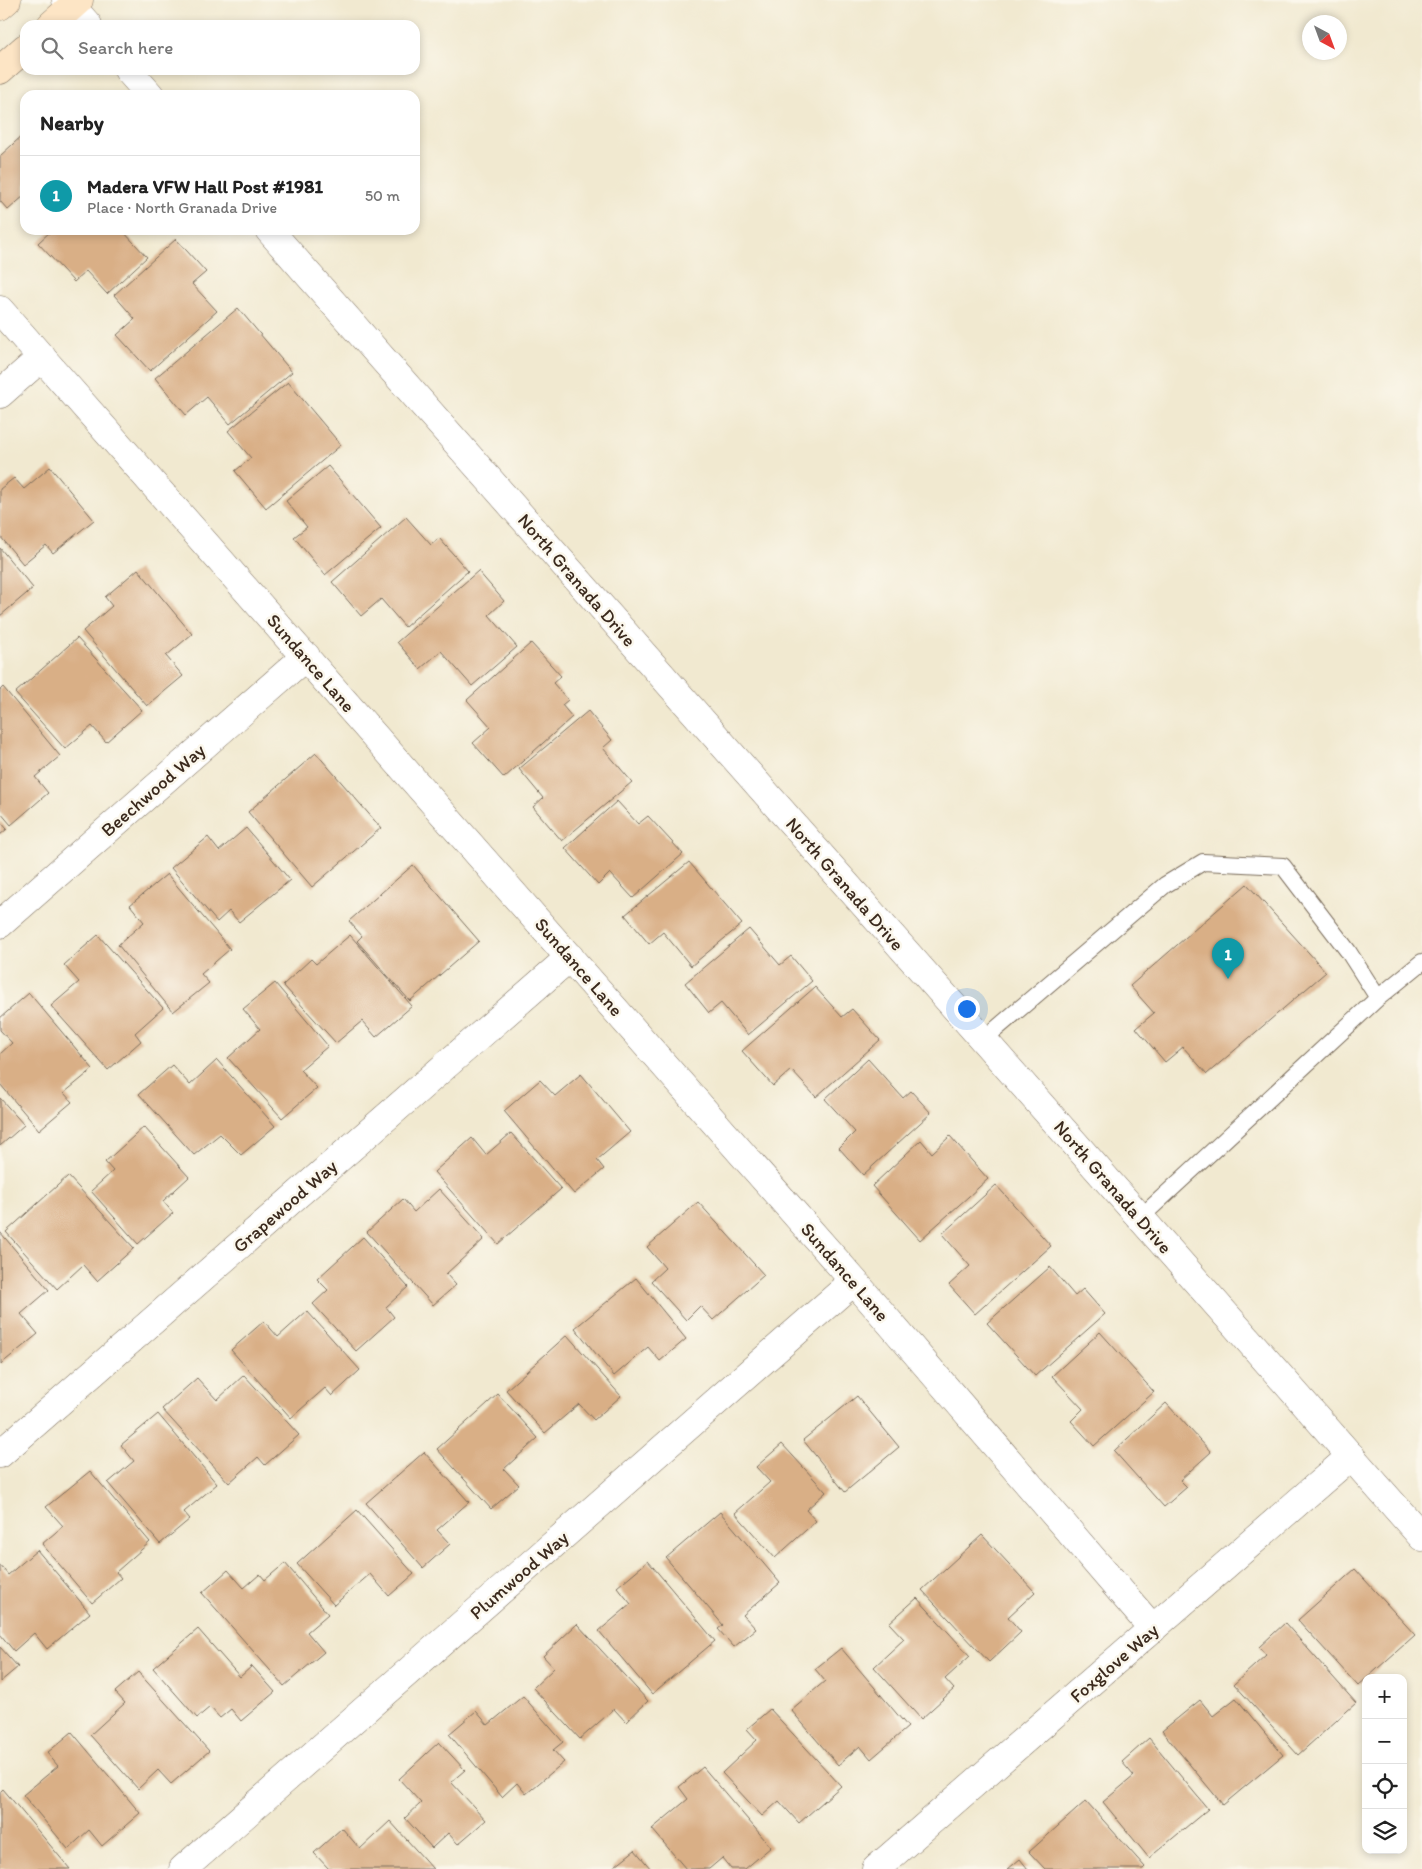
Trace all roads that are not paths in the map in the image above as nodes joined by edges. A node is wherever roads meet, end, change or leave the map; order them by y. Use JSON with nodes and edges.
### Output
{"nodes":[{"id":1,"x":7,"y":0,"type":"edge"},
{"id":2,"x":0,"y":6,"type":"edge"},
{"id":3,"x":76,"y":8,"type":"edge"},
{"id":4,"x":58,"y":20,"type":"edge"},
{"id":5,"x":20,"y":52,"type":"edge"},
{"id":6,"x":0,"y":70,"type":"edge"},
{"id":7,"x":132,"y":75,"type":"edge"},
{"id":8,"x":146,"y":90,"type":"edge"},
{"id":9,"x":273,"y":235,"type":"edge"},
{"id":10,"x":0,"y":310,"type":"edge"},
{"id":11,"x":42,"y":357,"type":"junction"},
{"id":12,"x":0,"y":394,"type":"edge"},
{"id":13,"x":306,"y":656,"type":"junction"},
{"id":14,"x":0,"y":924,"type":"edge"},
{"id":15,"x":570,"y":957,"type":"junction"},
{"id":16,"x":1422,"y":962,"type":"edge"},
{"id":17,"x":1378,"y":998,"type":"junction"},
{"id":18,"x":983,"y":1040,"type":"junction"},
{"id":19,"x":1140,"y":1218,"type":"junction"},
{"id":20,"x":854,"y":1281,"type":"junction"},
{"id":21,"x":0,"y":1454,"type":"edge"},
{"id":22,"x":1351,"y":1456,"type":"junction"},
{"id":23,"x":1422,"y":1537,"type":"edge"},
{"id":24,"x":1153,"y":1629,"type":"junction"},
{"id":25,"x":184,"y":1869,"type":"edge"},
{"id":26,"x":876,"y":1869,"type":"edge"}],
"edges":[{"from":1,"to":2,"type":"main road"},
{"from":3,"to":4,"type":"main road"},
{"from":5,"to":6,"type":"main road"},
{"from":7,"to":8,"type":"street"},
{"from":9,"to":18,"type":"street","name":"North Granada Drive"},
{"from":10,"to":11,"type":"street","name":"Sundance Lane"},
{"from":11,"to":12,"type":"street"},
{"from":11,"to":13,"type":"street","name":"Sundance Lane"},
{"from":13,"to":14,"type":"street","name":"Beechwood Way"},
{"from":13,"to":15,"type":"street","name":"Sundance Lane"},
{"from":15,"to":20,"type":"street","name":"Sundance Lane"},
{"from":15,"to":21,"type":"street","name":"Grapewood Way"},
{"from":16,"to":17,"type":"lane"},
{"from":17,"to":18,"type":"lane"},
{"from":17,"to":19,"type":"lane"},
{"from":18,"to":19,"type":"street","name":"North Granada Drive"},
{"from":19,"to":22,"type":"street","name":"North Granada Drive"},
{"from":20,"to":24,"type":"street","name":"Sundance Lane"},
{"from":20,"to":25,"type":"street","name":"Plumwood Way"},
{"from":22,"to":23,"type":"street","name":"North Granada Drive"},
{"from":22,"to":24,"type":"street","name":"Foxglove Way"},
{"from":24,"to":26,"type":"street","name":"Foxglove Way"}]}
